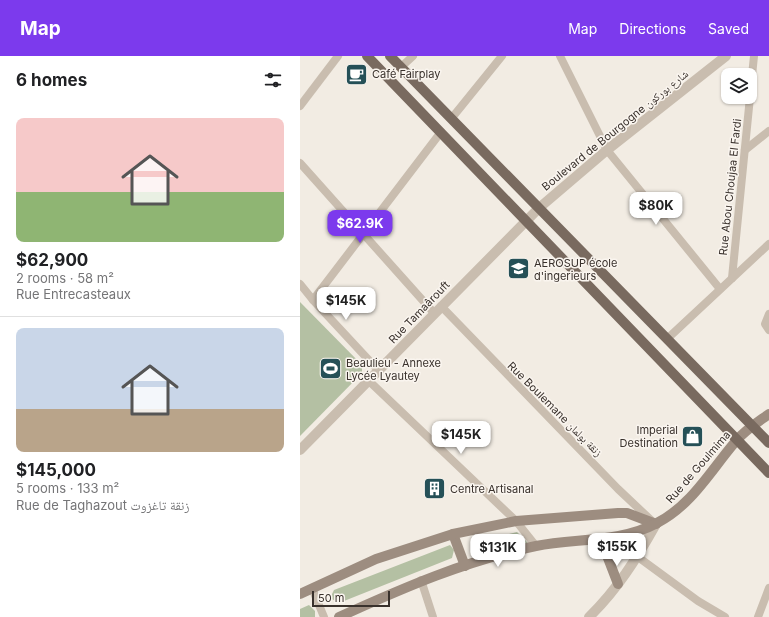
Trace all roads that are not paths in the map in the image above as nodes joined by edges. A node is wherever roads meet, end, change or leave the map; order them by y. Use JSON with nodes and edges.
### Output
{"nodes":[{"id":1,"x":338,"y":56,"type":"edge"},
{"id":2,"x":367,"y":56,"type":"edge"},
{"id":3,"x":390,"y":56,"type":"edge"},
{"id":4,"x":413,"y":56,"type":"edge"},
{"id":5,"x":502,"y":56,"type":"edge"},
{"id":6,"x":560,"y":56,"type":"edge"},
{"id":7,"x":726,"y":56,"type":"edge"},
{"id":8,"x":754,"y":56,"type":"edge"},
{"id":9,"x":401,"y":67,"type":"junction"},
{"id":10,"x":753,"y":68,"type":"edge"},
{"id":11,"x":749,"y":104,"type":"edge"},
{"id":12,"x":300,"y":106,"type":"edge"},
{"id":13,"x":451,"y":119,"type":"junction"},
{"id":14,"x":769,"y":131,"type":"edge"},
{"id":15,"x":441,"y":132,"type":"junction"},
{"id":16,"x":607,"y":150,"type":"junction"},
{"id":17,"x":745,"y":150,"type":"junction"},
{"id":18,"x":300,"y":163,"type":"edge"},
{"id":19,"x":538,"y":208,"type":"junction"},
{"id":20,"x":525,"y":221,"type":"junction"},
{"id":21,"x":364,"y":234,"type":"junction"},
{"id":22,"x":769,"y":244,"type":"edge"},
{"id":23,"x":732,"y":278,"type":"junction"},
{"id":24,"x":300,"y":284,"type":"edge"},
{"id":25,"x":720,"y":289,"type":"junction"},
{"id":26,"x":313,"y":300,"type":"junction"},
{"id":27,"x":437,"y":310,"type":"junction"},
{"id":28,"x":769,"y":314,"type":"edge"},
{"id":29,"x":769,"y":330,"type":"edge"},
{"id":30,"x":667,"y":339,"type":"junction"},
{"id":31,"x":378,"y":370,"type":"junction"},
{"id":32,"x":369,"y":381,"type":"junction"},
{"id":33,"x":769,"y":414,"type":"edge"},
{"id":34,"x":753,"y":426,"type":"junction"},
{"id":35,"x":737,"y":440,"type":"junction"},
{"id":36,"x":769,"y":443,"type":"edge"},
{"id":37,"x":300,"y":450,"type":"edge"},
{"id":38,"x":769,"y":473,"type":"edge"},
{"id":39,"x":516,"y":521,"type":"junction"},
{"id":40,"x":656,"y":524,"type":"junction"},
{"id":41,"x":453,"y":534,"type":"junction"},
{"id":42,"x":604,"y":538,"type":"junction"},
{"id":43,"x":536,"y":546,"type":"junction"},
{"id":44,"x":638,"y":556,"type":"junction"},
{"id":45,"x":465,"y":566,"type":"junction"},
{"id":46,"x":421,"y":580,"type":"junction"},
{"id":47,"x":618,"y":584,"type":"junction"},
{"id":48,"x":312,"y":588,"type":"junction"},
{"id":49,"x":769,"y":588,"type":"edge"},
{"id":50,"x":300,"y":594,"type":"edge"},
{"id":51,"x":324,"y":617,"type":"edge"},
{"id":52,"x":339,"y":617,"type":"edge"},
{"id":53,"x":433,"y":617,"type":"edge"},
{"id":54,"x":589,"y":617,"type":"edge"},
{"id":55,"x":725,"y":617,"type":"edge"},
{"id":56,"x":758,"y":617,"type":"edge"}],
"edges":[{"from":1,"to":12,"type":"street"},
{"from":2,"to":15,"type":"main road"},
{"from":3,"to":9,"type":"main road"},
{"from":4,"to":9,"type":"street"},
{"from":5,"to":13,"type":"street"},
{"from":6,"to":16,"type":"street"},
{"from":7,"to":16,"type":"street","name":"Boulevard de Bourgogne شارع بوركون"},
{"from":8,"to":10,"type":"street","name":"Rue Abou Choujaa El Fardi"},
{"from":9,"to":13,"type":"main road"},
{"from":11,"to":17,"type":"street","name":"Rue Abou Choujaa El Fardi"},
{"from":13,"to":19,"type":"main road"},
{"from":14,"to":17,"type":"street"},
{"from":15,"to":20,"type":"main road"},
{"from":15,"to":21,"type":"street"},
{"from":16,"to":19,"type":"street","name":"Boulevard de Bourgogne شارع بوركون"},
{"from":16,"to":25,"type":"street"},
{"from":17,"to":23,"type":"street","name":"Rue Abou Choujaa El Fardi"},
{"from":18,"to":21,"type":"street","name":"Rue Boulemane زنقة بولمان"},
{"from":19,"to":20,"type":"street","name":"Rue Tamaârouft"},
{"from":19,"to":30,"type":"main road"},
{"from":20,"to":27,"type":"street","name":"Rue Tamaârouft"},
{"from":20,"to":35,"type":"main road"},
{"from":21,"to":26,"type":"street"},
{"from":21,"to":27,"type":"street","name":"Rue Boulemane زنقة بولمان"},
{"from":22,"to":23,"type":"street"},
{"from":23,"to":25,"type":"street"},
{"from":24,"to":26,"type":"street"},
{"from":25,"to":30,"type":"street"},
{"from":26,"to":31,"type":"street"},
{"from":27,"to":31,"type":"street","name":"Rue Tamaârouft"},
{"from":27,"to":40,"type":"street","name":"Rue Boulemane زنقة بولمان"},
{"from":28,"to":29,"type":"street"},
{"from":30,"to":34,"type":"main road"},
{"from":31,"to":32,"type":"street","name":"Rue Tamaârouft"},
{"from":32,"to":37,"type":"street","name":"Rue Tamaârouft"},
{"from":32,"to":39,"type":"street"},
{"from":33,"to":34,"type":"main road","name":"Rue de Goulmima"},
{"from":34,"to":35,"type":"main road","name":"Rue de Goulmima"},
{"from":34,"to":36,"type":"main road"},
{"from":35,"to":38,"type":"main road"},
{"from":35,"to":40,"type":"main road","name":"Rue de Goulmima"},
{"from":39,"to":40,"type":"main road"},
{"from":39,"to":41,"type":"main road"},
{"from":39,"to":43,"type":"street"},
{"from":40,"to":42,"type":"main road","name":"Rue de Goulmima"},
{"from":40,"to":44,"type":"street"},
{"from":41,"to":45,"type":"main road"},
{"from":41,"to":48,"type":"main road"},
{"from":42,"to":43,"type":"main road","name":"Rue de Goulmima"},
{"from":42,"to":47,"type":"main road"},
{"from":43,"to":45,"type":"main road","name":"Rue de Goulmima"},
{"from":44,"to":47,"type":"street"},
{"from":44,"to":55,"type":"street"},
{"from":45,"to":46,"type":"main road","name":"Rue de Goulmima"},
{"from":46,"to":52,"type":"main road","name":"Rue de Goulmima"},
{"from":46,"to":53,"type":"street"},
{"from":47,"to":54,"type":"street"},
{"from":48,"to":50,"type":"main road"},
{"from":48,"to":51,"type":"street"},
{"from":49,"to":56,"type":"street"}]}
